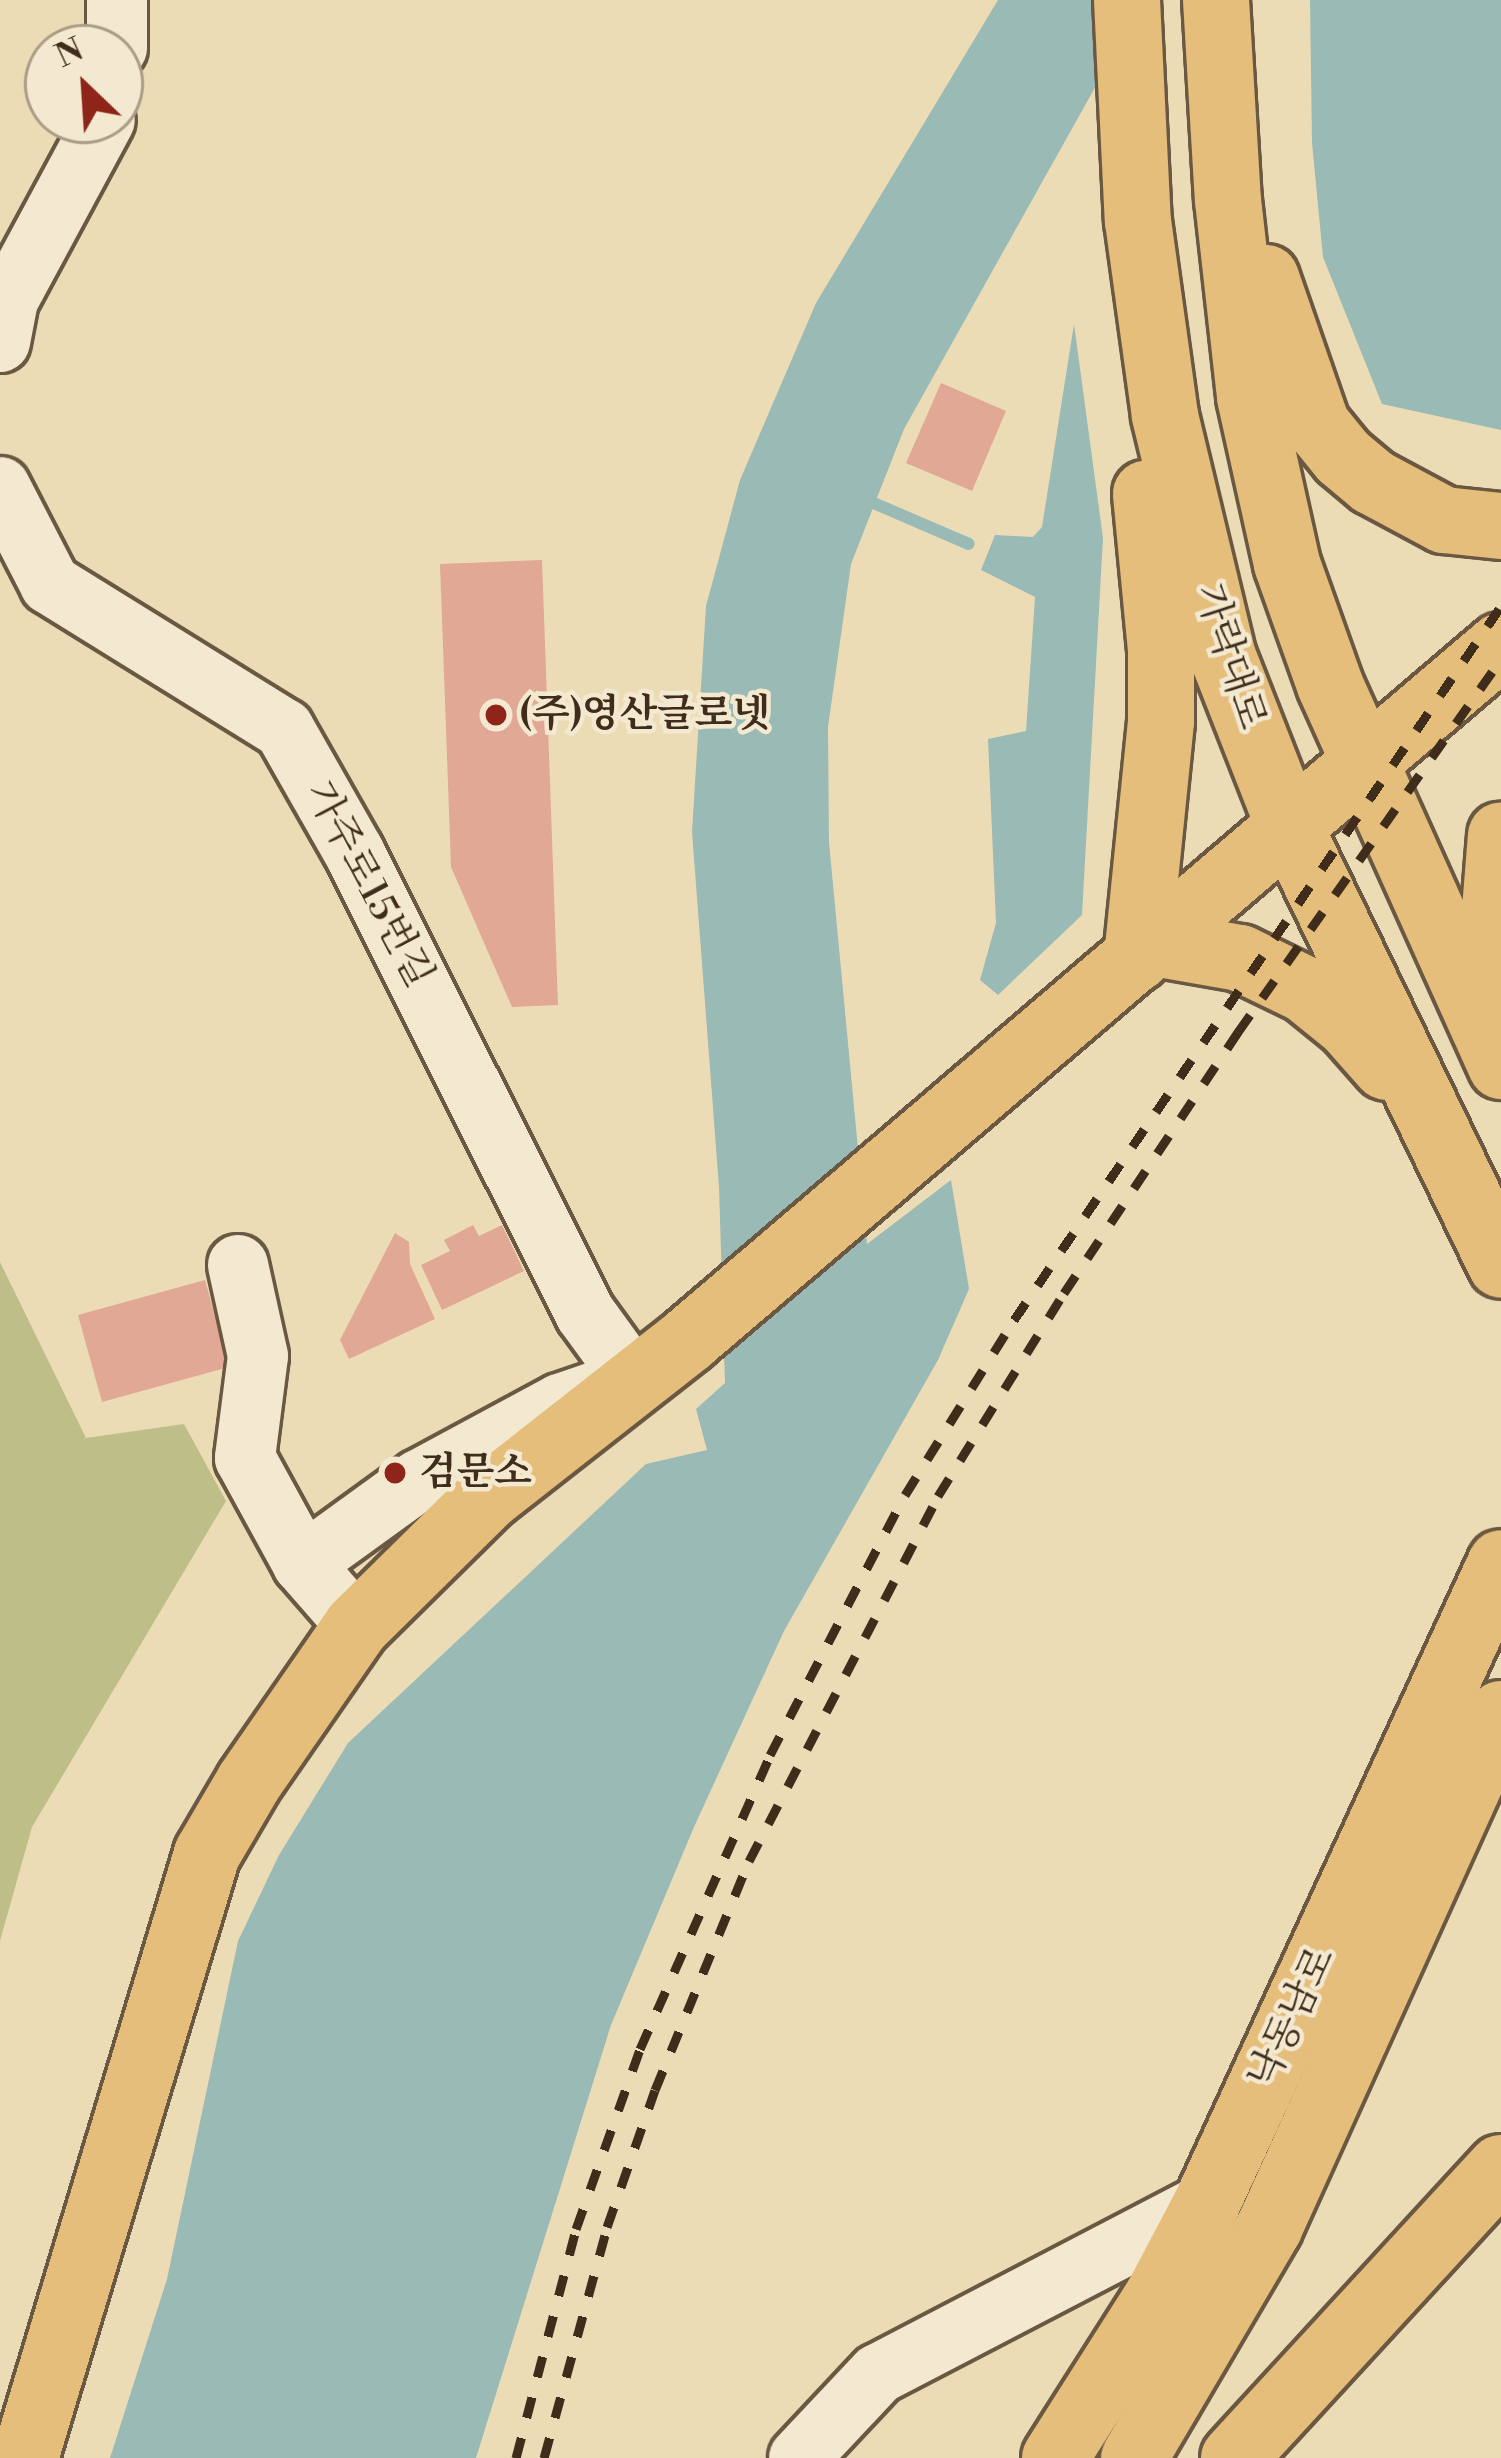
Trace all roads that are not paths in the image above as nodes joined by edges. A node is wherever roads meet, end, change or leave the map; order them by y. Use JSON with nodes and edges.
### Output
{"nodes":[{"id":1,"x":1126,"y":0,"type":"edge"},
{"id":2,"x":1216,"y":0,"type":"edge"},
{"id":3,"x":92,"y":144,"type":"edge"},
{"id":4,"x":1228,"y":200,"type":"junction"},
{"id":5,"x":0,"y":342,"type":"edge"},
{"id":6,"x":1165,"y":416,"type":"junction"},
{"id":7,"x":0,"y":487,"type":"edge"},
{"id":8,"x":1501,"y":526,"type":"edge"},
{"id":9,"x":1501,"y":646,"type":"edge"},
{"id":10,"x":1366,"y":766,"type":"junction"},
{"id":11,"x":1291,"y":829,"type":"junction"},
{"id":12,"x":1501,"y":836,"type":"edge"},
{"id":13,"x":1145,"y":950,"type":"junction"},
{"id":14,"x":1501,"y":1044,"type":"edge"},
{"id":15,"x":1501,"y":1066,"type":"edge"},
{"id":16,"x":1427,"y":1113,"type":"junction"},
{"id":17,"x":238,"y":1265,"type":"dead end"},
{"id":18,"x":1501,"y":1265,"type":"edge"},
{"id":19,"x":633,"y":1379,"type":"junction"},
{"id":20,"x":1501,"y":1563,"type":"edge"},
{"id":21,"x":304,"y":1564,"type":"junction"},
{"id":22,"x":357,"y":1626,"type":"junction"},
{"id":23,"x":1501,"y":1714,"type":"edge"},
{"id":24,"x":1501,"y":2168,"type":"edge"},
{"id":25,"x":1207,"y":2203,"type":"junction"},
{"id":26,"x":26,"y":2458,"type":"edge"},
{"id":27,"x":799,"y":2458,"type":"edge"},
{"id":28,"x":1055,"y":2458,"type":"edge"},
{"id":29,"x":1134,"y":2458,"type":"edge"},
{"id":30,"x":1234,"y":2458,"type":"edge"}],
"edges":[{"from":1,"to":6,"type":"main road","name":"가락대로"},
{"from":2,"to":4,"type":"main road"},
{"from":3,"to":5,"type":"street"},
{"from":4,"to":8,"type":"main road"},
{"from":4,"to":10,"type":"main road"},
{"from":6,"to":11,"type":"main road","name":"가락대로"},
{"from":6,"to":13,"type":"main road"},
{"from":7,"to":19,"type":"street","name":"가주로15번길"},
{"from":9,"to":10,"type":"main road"},
{"from":10,"to":11,"type":"main road"},
{"from":10,"to":15,"type":"main road"},
{"from":11,"to":13,"type":"main road"},
{"from":11,"to":16,"type":"main road","name":"가락대로"},
{"from":12,"to":14,"type":"main road"},
{"from":13,"to":16,"type":"main road"},
{"from":13,"to":19,"type":"main road"},
{"from":16,"to":18,"type":"main road","name":"가락대로"},
{"from":17,"to":21,"type":"street"},
{"from":19,"to":21,"type":"street"},
{"from":19,"to":22,"type":"main road"},
{"from":20,"to":25,"type":"main road","name":"낙동남로"},
{"from":21,"to":22,"type":"street"},
{"from":22,"to":26,"type":"main road"},
{"from":23,"to":29,"type":"main road","name":"낙동남로"},
{"from":24,"to":30,"type":"main road"},
{"from":25,"to":27,"type":"street"},
{"from":25,"to":28,"type":"main road","name":"낙동남로"}]}
